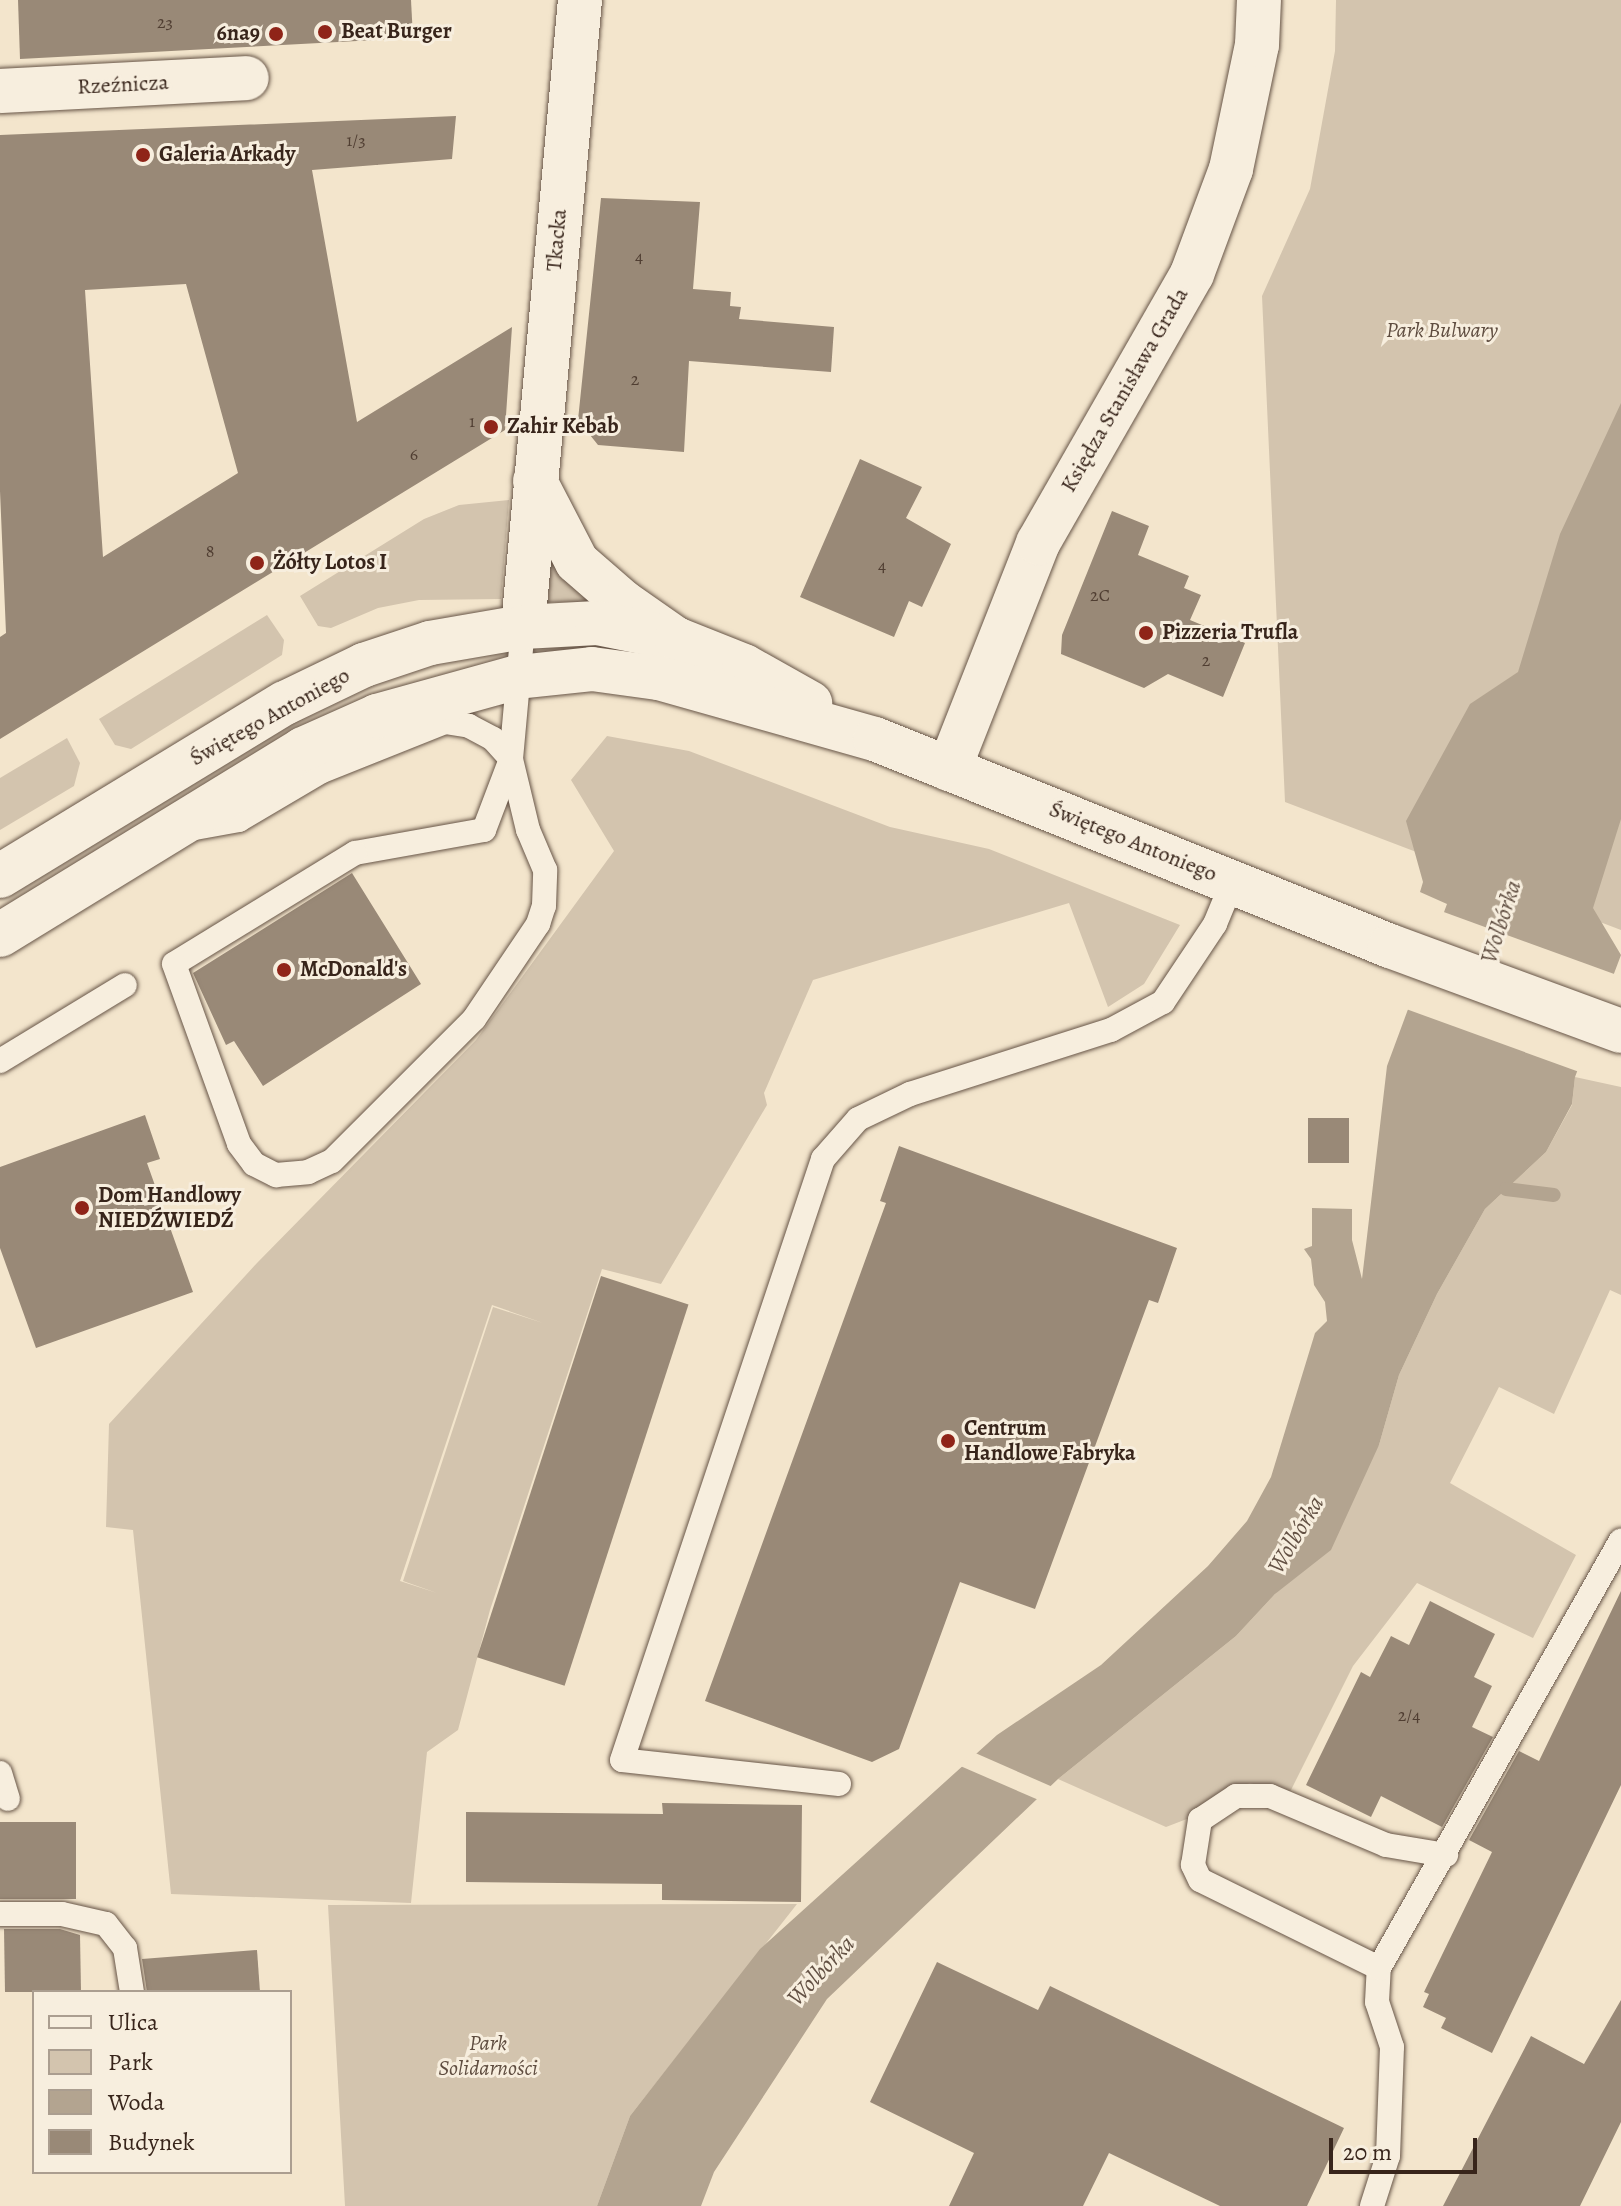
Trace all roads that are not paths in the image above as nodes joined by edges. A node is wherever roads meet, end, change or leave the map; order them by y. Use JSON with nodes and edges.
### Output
{"nodes":[{"id":1,"x":580,"y":0,"type":"edge"},
{"id":2,"x":1259,"y":0,"type":"edge"},
{"id":3,"x":247,"y":78,"type":"dead end"},
{"id":4,"x":0,"y":91,"type":"edge"},
{"id":5,"x":534,"y":480,"type":"junction"},
{"id":6,"x":523,"y":627,"type":"junction"},
{"id":7,"x":676,"y":639,"type":"junction"},
{"id":8,"x":518,"y":677,"type":"junction"},
{"id":9,"x":875,"y":739,"type":"junction"},
{"id":10,"x":511,"y":759,"type":"junction"},
{"id":11,"x":949,"y":769,"type":"junction"},
{"id":12,"x":166,"y":834,"type":"junction"},
{"id":13,"x":0,"y":876,"type":"edge"},
{"id":14,"x":1232,"y":883,"type":"junction"},
{"id":15,"x":0,"y":935,"type":"edge"},
{"id":16,"x":125,"y":985,"type":"dead end"},
{"id":17,"x":1610,"y":1027,"type":"edge"},
{"id":18,"x":0,"y":1061,"type":"edge"},
{"id":19,"x":1619,"y":1551,"type":"edge"},
{"id":20,"x":0,"y":1773,"type":"edge"},
{"id":21,"x":839,"y":1784,"type":"dead end"},
{"id":22,"x":8,"y":1799,"type":"dead end"},
{"id":23,"x":1446,"y":1855,"type":"junction"},
{"id":24,"x":0,"y":1914,"type":"edge"},
{"id":25,"x":1379,"y":1968,"type":"junction"},
{"id":26,"x":132,"y":1990,"type":"edge"},
{"id":27,"x":1372,"y":2206,"type":"edge"}],
"edges":[{"from":1,"to":5,"type":"main road","name":"Tkacka"},
{"from":2,"to":11,"type":"main road","name":"Księdza Stanisława Grada"},
{"from":3,"to":4,"type":"main road","name":"Rzeźnicza"},
{"from":5,"to":6,"type":"main road","name":"Tkacka"},
{"from":5,"to":7,"type":"main road"},
{"from":6,"to":7,"type":"main road","name":"Świętego Antoniego"},
{"from":6,"to":8,"type":"lane"},
{"from":6,"to":13,"type":"main road","name":"Świętego Antoniego"},
{"from":7,"to":9,"type":"main road","name":"Świętego Antoniego"},
{"from":8,"to":9,"type":"main road","name":"Świętego Antoniego"},
{"from":8,"to":10,"type":"lane"},
{"from":8,"to":12,"type":"main road","name":"Świętego Antoniego"},
{"from":9,"to":11,"type":"main road","name":"Świętego Antoniego"},
{"from":10,"to":10,"type":"lane"},
{"from":10,"to":12,"type":"lane"},
{"from":11,"to":14,"type":"main road","name":"Świętego Antoniego"},
{"from":12,"to":15,"type":"main road","name":"Świętego Antoniego"},
{"from":14,"to":17,"type":"main road","name":"Świętego Antoniego"},
{"from":14,"to":21,"type":"lane"},
{"from":16,"to":18,"type":"lane"},
{"from":19,"to":23,"type":"lane"},
{"from":20,"to":22,"type":"lane"},
{"from":23,"to":25,"type":"lane"},
{"from":23,"to":25,"type":"lane"},
{"from":24,"to":26,"type":"lane"},
{"from":25,"to":27,"type":"lane"}]}
